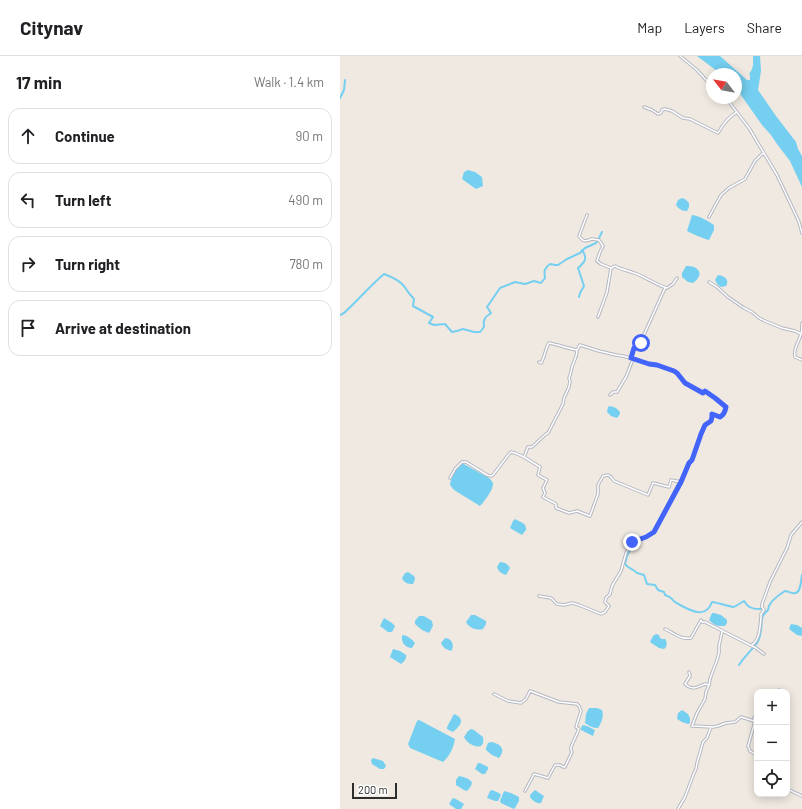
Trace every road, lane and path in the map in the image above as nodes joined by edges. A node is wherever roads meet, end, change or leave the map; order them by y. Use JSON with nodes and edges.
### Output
{"nodes":[{"id":1,"x":680,"y":56,"type":"edge"},
{"id":2,"x":706,"y":80,"type":"edge"},
{"id":3,"x":731,"y":104,"type":"edge"},
{"id":4,"x":644,"y":107,"type":"dead end"},
{"id":5,"x":737,"y":112,"type":"junction"},
{"id":6,"x":764,"y":154,"type":"junction"},
{"id":7,"x":587,"y":215,"type":"dead end"},
{"id":8,"x":709,"y":217,"type":"dead end"},
{"id":9,"x":802,"y":234,"type":"edge"},
{"id":10,"x":611,"y":268,"type":"junction"},
{"id":11,"x":677,"y":278,"type":"dead end"},
{"id":12,"x":709,"y":282,"type":"dead end"},
{"id":13,"x":665,"y":288,"type":"junction"},
{"id":14,"x":598,"y":317,"type":"dead end"},
{"id":15,"x":802,"y":324,"type":"edge"},
{"id":16,"x":801,"y":334,"type":"junction"},
{"id":17,"x":576,"y":350,"type":"junction"},
{"id":18,"x":632,"y":359,"type":"junction"},
{"id":19,"x":802,"y":360,"type":"edge"},
{"id":20,"x":540,"y":362,"type":"dead end"},
{"id":21,"x":610,"y":395,"type":"dead end"},
{"id":22,"x":524,"y":457,"type":"junction"},
{"id":23,"x":450,"y":478,"type":"dead end"},
{"id":24,"x":680,"y":481,"type":"junction"},
{"id":25,"x":802,"y":522,"type":"edge"},
{"id":26,"x":539,"y":596,"type":"dead end"},
{"id":27,"x":665,"y":629,"type":"dead end"},
{"id":28,"x":723,"y":631,"type":"junction"},
{"id":29,"x":752,"y":645,"type":"junction"},
{"id":30,"x":764,"y":654,"type":"dead end"},
{"id":31,"x":689,"y":672,"type":"dead end"},
{"id":32,"x":709,"y":685,"type":"junction"},
{"id":33,"x":494,"y":694,"type":"dead end"},
{"id":34,"x":754,"y":720,"type":"edge"},
{"id":35,"x":754,"y":726,"type":"edge"},
{"id":36,"x":711,"y":727,"type":"junction"},
{"id":37,"x":754,"y":753,"type":"edge"},
{"id":38,"x":790,"y":790,"type":"edge"},
{"id":39,"x":525,"y":791,"type":"dead end"},
{"id":40,"x":802,"y":796,"type":"edge"},
{"id":41,"x":678,"y":809,"type":"edge"}],
"edges":[{"from":1,"to":2,"type":"street"},
{"from":3,"to":5,"type":"street"},
{"from":4,"to":5,"type":"street"},
{"from":5,"to":6,"type":"street"},
{"from":6,"to":8,"type":"street"},
{"from":6,"to":9,"type":"street"},
{"from":7,"to":10,"type":"street"},
{"from":10,"to":13,"type":"street"},
{"from":10,"to":14,"type":"street"},
{"from":11,"to":13,"type":"street"},
{"from":12,"to":16,"type":"street"},
{"from":13,"to":18,"type":"street"},
{"from":15,"to":16,"type":"street"},
{"from":16,"to":19,"type":"street"},
{"from":17,"to":18,"type":"street"},
{"from":17,"to":20,"type":"street"},
{"from":17,"to":22,"type":"street"},
{"from":18,"to":21,"type":"street"},
{"from":18,"to":24,"type":"street"},
{"from":22,"to":23,"type":"street"},
{"from":22,"to":24,"type":"street"},
{"from":24,"to":26,"type":"street"},
{"from":25,"to":29,"type":"street"},
{"from":27,"to":28,"type":"street"},
{"from":28,"to":29,"type":"street"},
{"from":28,"to":32,"type":"street"},
{"from":29,"to":30,"type":"street"},
{"from":31,"to":32,"type":"street"},
{"from":32,"to":36,"type":"street"},
{"from":33,"to":39,"type":"street"},
{"from":34,"to":36,"type":"street"},
{"from":35,"to":37,"type":"street"},
{"from":36,"to":41,"type":"street"},
{"from":38,"to":40,"type":"street"}]}
